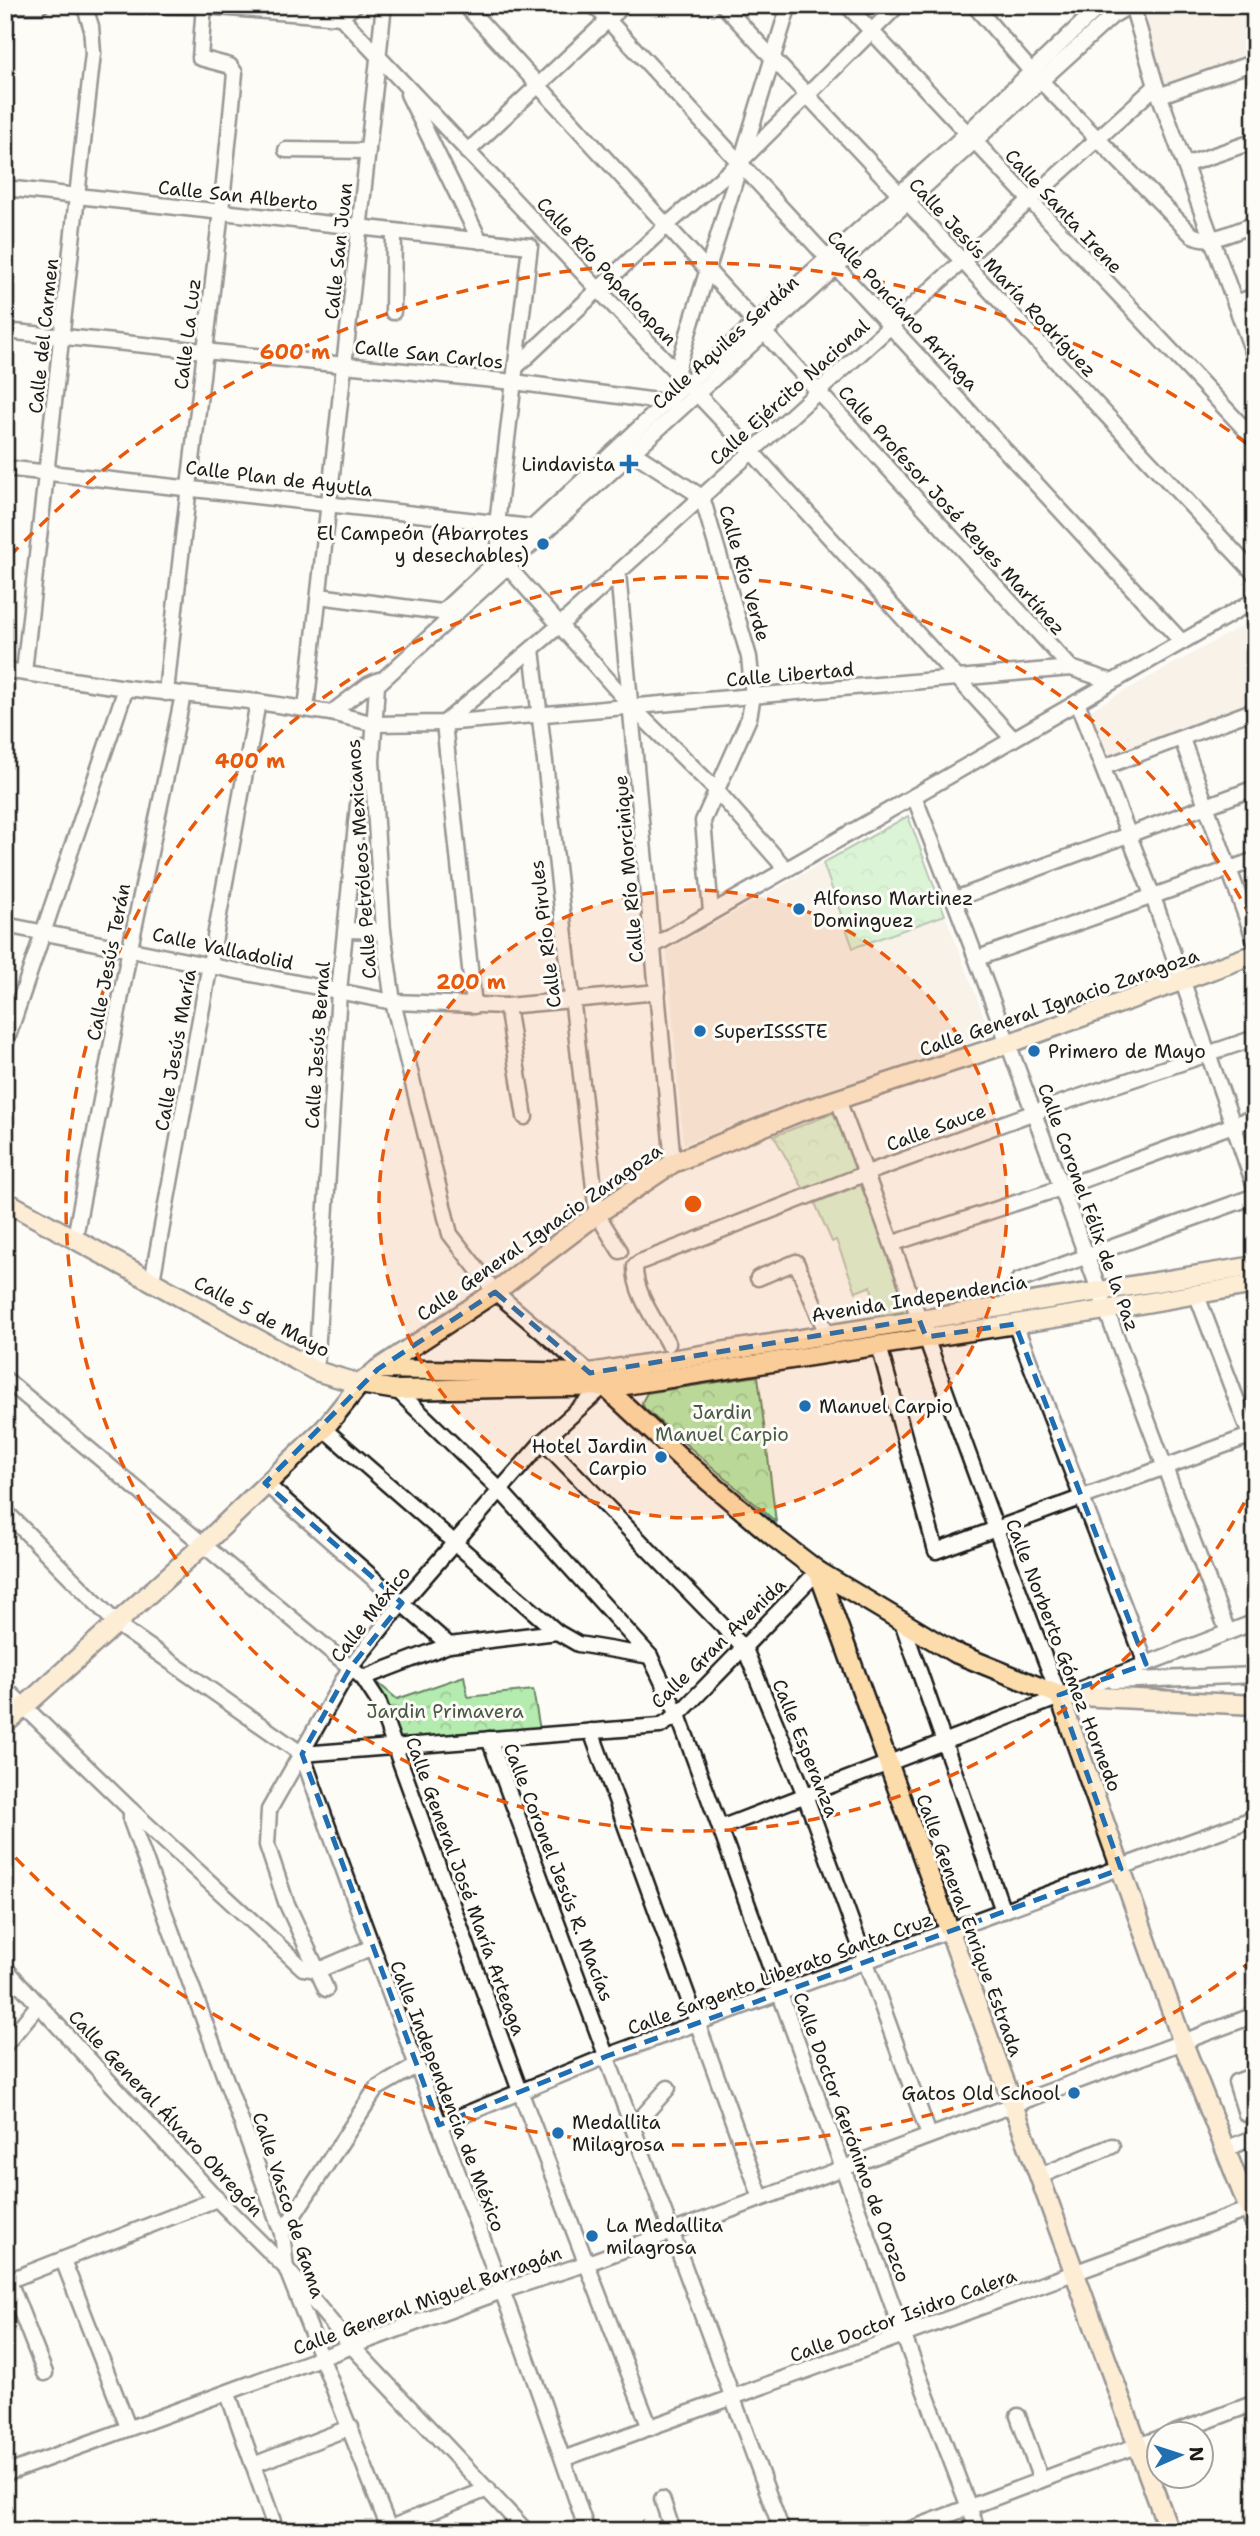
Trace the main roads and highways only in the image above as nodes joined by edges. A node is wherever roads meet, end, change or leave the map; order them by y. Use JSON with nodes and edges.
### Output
{"nodes":[{"id":1,"x":1255,"y":954,"type":"edge"},
{"id":2,"x":5,"y":1201,"type":"edge"},
{"id":3,"x":1255,"y":1266,"type":"edge"},
{"id":4,"x":1255,"y":1284,"type":"edge"},
{"id":5,"x":378,"y":1369,"type":"junction"},
{"id":6,"x":590,"y":1373,"type":"junction"},
{"id":7,"x":360,"y":1384,"type":"junction"},
{"id":8,"x":604,"y":1386,"type":"junction"},
{"id":9,"x":818,"y":1571,"type":"junction"},
{"id":10,"x":1059,"y":1695,"type":"junction"},
{"id":11,"x":1255,"y":1705,"type":"edge"},
{"id":12,"x":5,"y":1724,"type":"edge"},
{"id":13,"x":1253,"y":2214,"type":"edge"},
{"id":14,"x":1169,"y":2531,"type":"edge"}],
"edges":[{"from":1,"to":5,"type":"main road","name":"Calle General Ignacio Zaragoza"},
{"from":2,"to":7,"type":"main road","name":"Calle 5 de Mayo"},
{"from":3,"to":6,"type":"main road","name":"Avenida Independencia"},
{"from":4,"to":8,"type":"main road","name":"Avenida Independencia"},
{"from":5,"to":6,"type":"main road"},
{"from":5,"to":7,"type":"main road","name":"Calle General Ignacio Zaragoza"},
{"from":6,"to":8,"type":"main road","name":"Calle Petróleos Mexicanos"},
{"from":7,"to":8,"type":"main road","name":"Calle 5 de Mayo"},
{"from":7,"to":12,"type":"main road","name":"Calle General Ignacio Zaragoza"},
{"from":8,"to":9,"type":"main road","name":"Calle Petróleos Mexicanos"},
{"from":9,"to":10,"type":"main road","name":"Calle Petróleos Mexicanos"},
{"from":9,"to":14,"type":"main road","name":"Calle General Enrique Estrada"},
{"from":10,"to":11,"type":"main road","name":"Calle Petróleos Mexicanos"},
{"from":10,"to":13,"type":"main road","name":"Calle Norberto Gómez Hornedo"}]}
